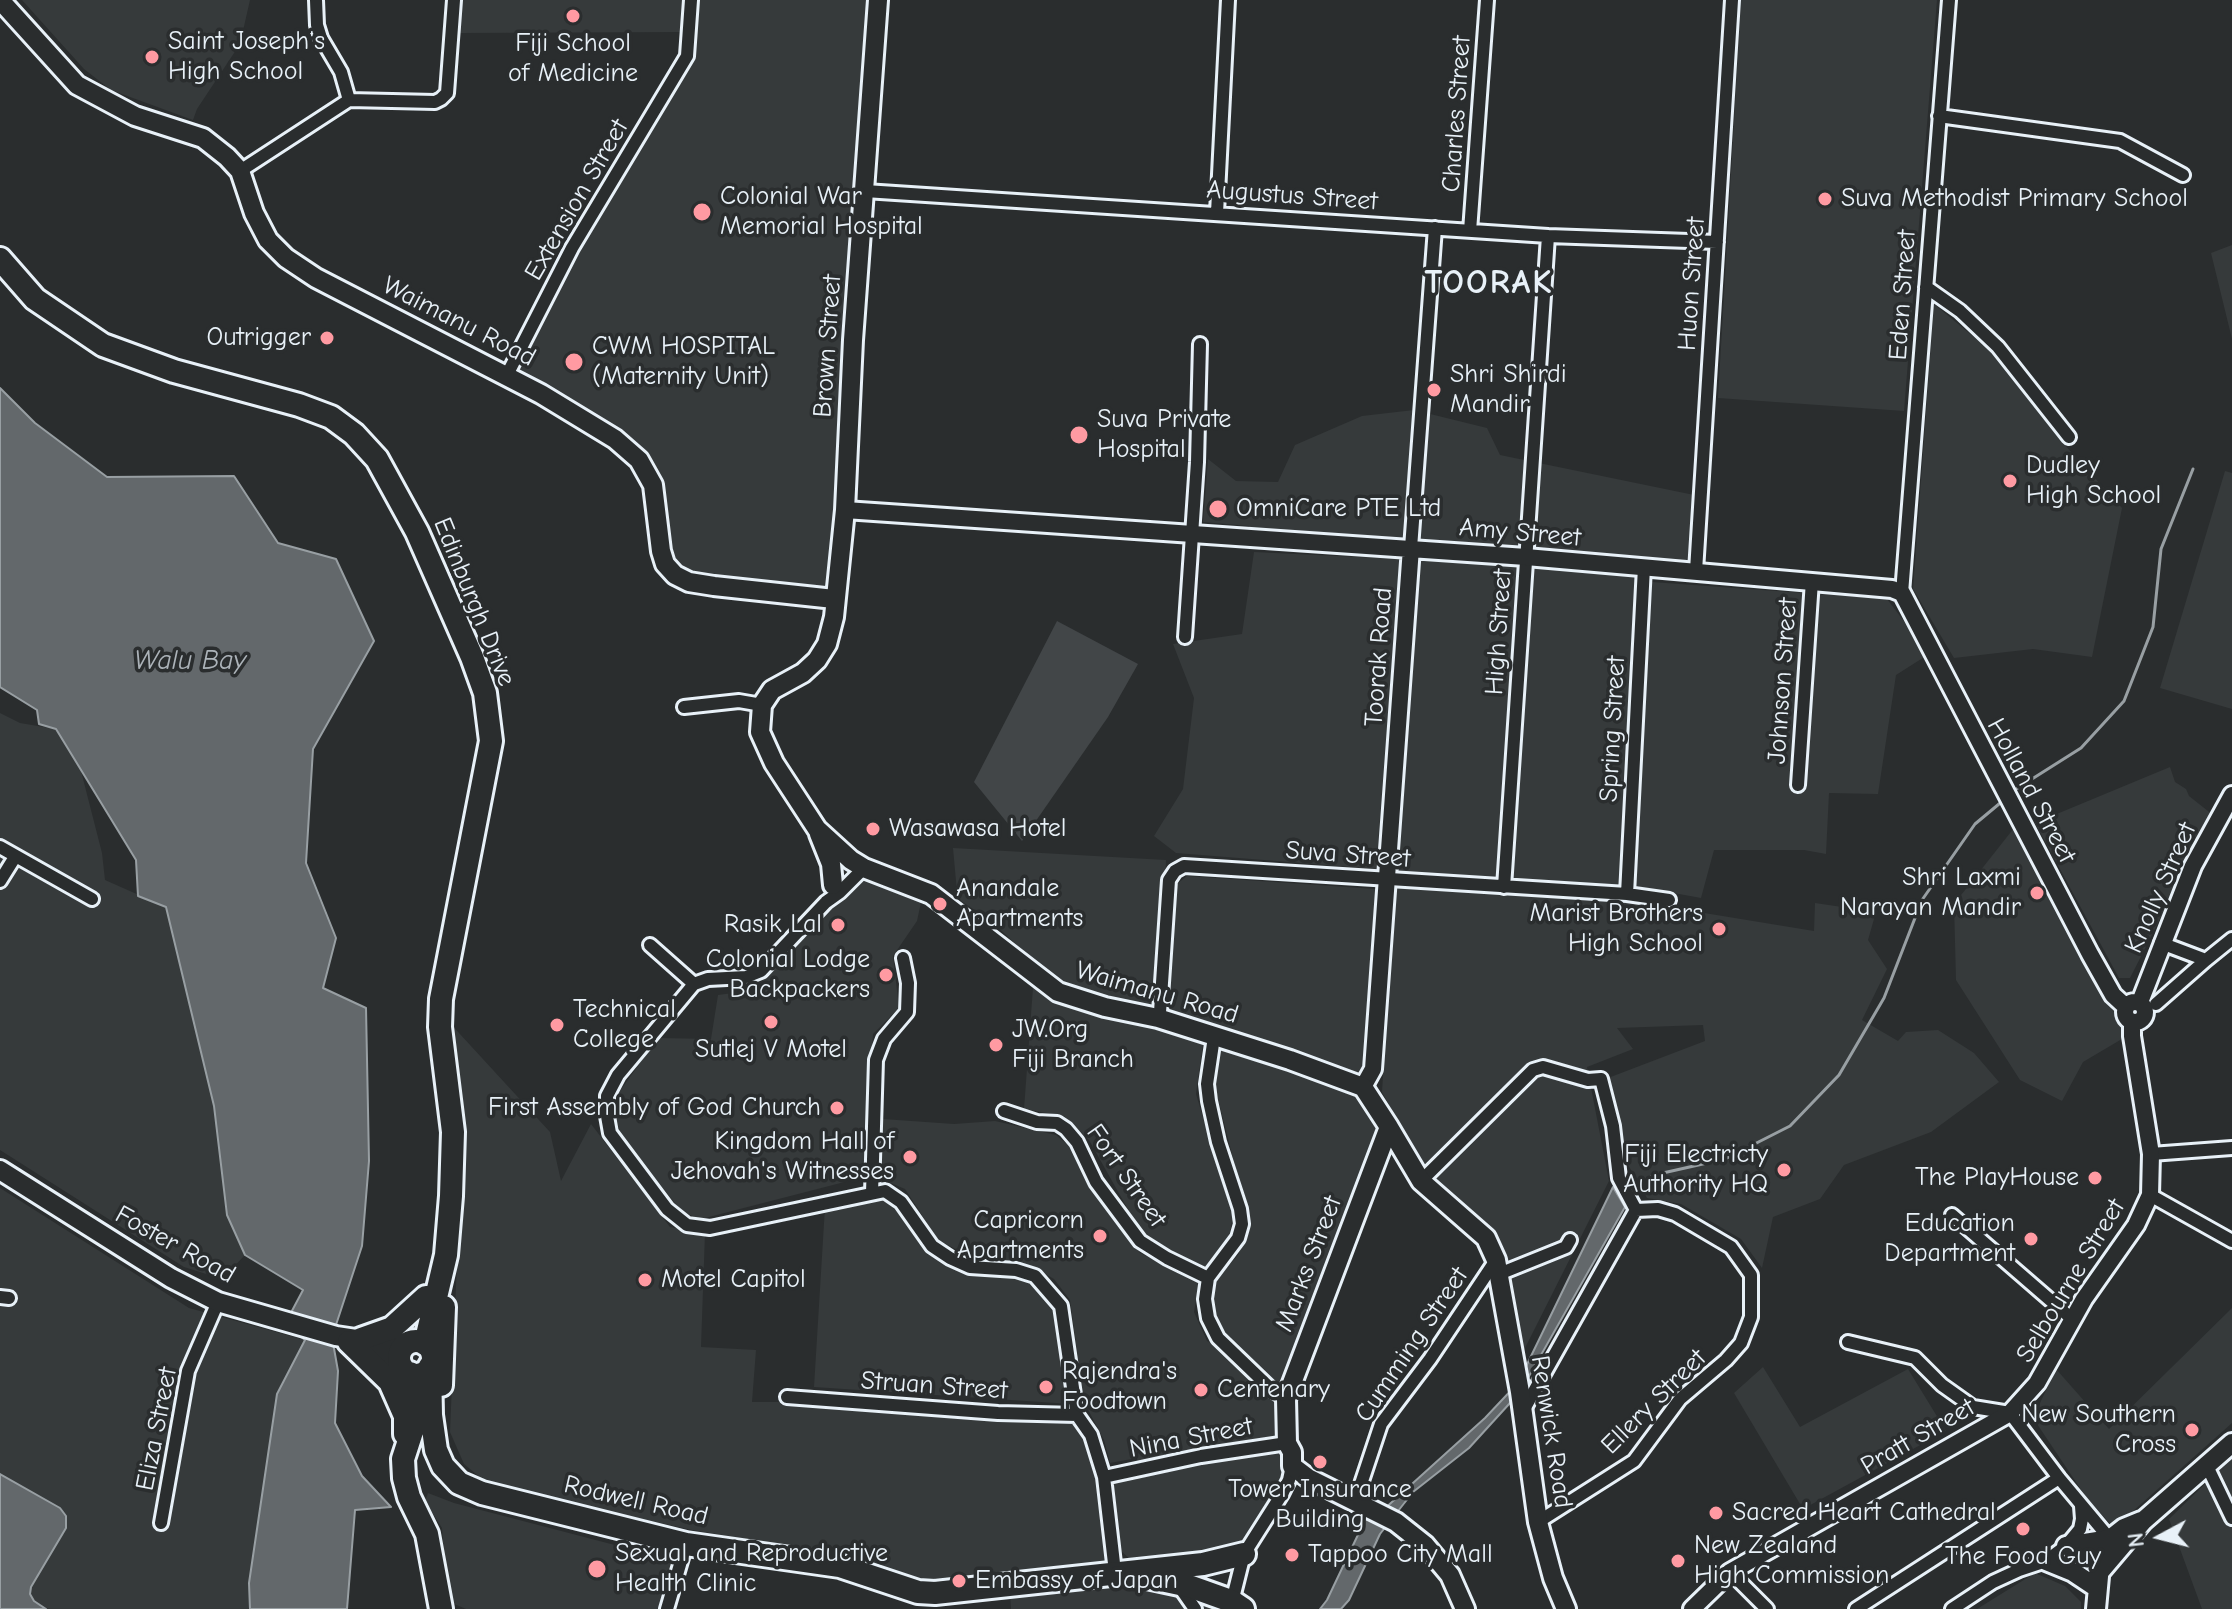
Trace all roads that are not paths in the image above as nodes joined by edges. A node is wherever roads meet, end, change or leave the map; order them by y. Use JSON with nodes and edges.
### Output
{"nodes":[{"id":1,"x":0,"y":0,"type":"edge"},
{"id":2,"x":316,"y":0,"type":"edge"},
{"id":3,"x":454,"y":0,"type":"edge"},
{"id":4,"x":691,"y":0,"type":"edge"},
{"id":5,"x":878,"y":0,"type":"edge"},
{"id":6,"x":1228,"y":0,"type":"edge"},
{"id":7,"x":1487,"y":0,"type":"edge"},
{"id":8,"x":1732,"y":0,"type":"edge"},
{"id":9,"x":1949,"y":0,"type":"edge"},
{"id":10,"x":349,"y":100,"type":"junction"},
{"id":11,"x":1939,"y":116,"type":"junction"},
{"id":12,"x":240,"y":171,"type":"junction"},
{"id":13,"x":2183,"y":175,"type":"dead end"},
{"id":14,"x":865,"y":191,"type":"junction"},
{"id":15,"x":1217,"y":213,"type":"junction"},
{"id":16,"x":1435,"y":228,"type":"junction"},
{"id":17,"x":1470,"y":231,"type":"junction"},
{"id":18,"x":1548,"y":236,"type":"junction"},
{"id":19,"x":1717,"y":242,"type":"junction"},
{"id":20,"x":0,"y":259,"type":"edge"},
{"id":21,"x":1926,"y":287,"type":"junction"},
{"id":22,"x":1200,"y":344,"type":"dead end"},
{"id":23,"x":507,"y":375,"type":"junction"},
{"id":24,"x":2069,"y":437,"type":"dead end"},
{"id":25,"x":845,"y":510,"type":"junction"},
{"id":26,"x":1192,"y":535,"type":"junction"},
{"id":27,"x":1411,"y":548,"type":"junction"},
{"id":28,"x":1526,"y":557,"type":"junction"},
{"id":29,"x":1644,"y":567,"type":"junction"},
{"id":30,"x":1696,"y":571,"type":"junction"},
{"id":31,"x":1812,"y":581,"type":"junction"},
{"id":32,"x":1902,"y":593,"type":"junction"},
{"id":33,"x":834,"y":599,"type":"junction"},
{"id":34,"x":1185,"y":637,"type":"dead end"},
{"id":35,"x":762,"y":705,"type":"junction"},
{"id":36,"x":684,"y":707,"type":"dead end"},
{"id":37,"x":1798,"y":785,"type":"dead end"},
{"id":38,"x":2232,"y":795,"type":"edge"},
{"id":39,"x":817,"y":829,"type":"junction"},
{"id":40,"x":0,"y":847,"type":"edge"},
{"id":41,"x":15,"y":857,"type":"junction"},
{"id":42,"x":858,"y":864,"type":"junction"},
{"id":43,"x":1387,"y":880,"type":"junction"},
{"id":44,"x":0,"y":881,"type":"edge"},
{"id":45,"x":1504,"y":887,"type":"junction"},
{"id":46,"x":830,"y":893,"type":"junction"},
{"id":47,"x":1627,"y":894,"type":"junction"},
{"id":48,"x":92,"y":899,"type":"dead end"},
{"id":49,"x":1669,"y":900,"type":"dead end"},
{"id":50,"x":2232,"y":939,"type":"edge"},
{"id":51,"x":2161,"y":943,"type":"junction"},
{"id":52,"x":650,"y":945,"type":"dead end"},
{"id":53,"x":903,"y":958,"type":"dead end"},
{"id":54,"x":2206,"y":960,"type":"junction"},
{"id":55,"x":694,"y":984,"type":"junction"},
{"id":56,"x":2138,"y":1009,"type":"junction"},
{"id":57,"x":1158,"y":1018,"type":"junction"},
{"id":58,"x":1214,"y":1037,"type":"junction"},
{"id":59,"x":1363,"y":1087,"type":"junction"},
{"id":60,"x":1004,"y":1111,"type":"dead end"},
{"id":61,"x":1389,"y":1127,"type":"junction"},
{"id":62,"x":2232,"y":1148,"type":"edge"},
{"id":63,"x":2151,"y":1154,"type":"junction"},
{"id":64,"x":0,"y":1170,"type":"edge"},
{"id":65,"x":1421,"y":1181,"type":"junction"},
{"id":66,"x":872,"y":1193,"type":"junction"},
{"id":67,"x":2150,"y":1195,"type":"junction"},
{"id":68,"x":1636,"y":1210,"type":"junction"},
{"id":69,"x":1952,"y":1215,"type":"dead end"},
{"id":70,"x":1570,"y":1240,"type":"dead end"},
{"id":71,"x":2232,"y":1241,"type":"edge"},
{"id":72,"x":446,"y":1255,"type":"junction"},
{"id":73,"x":1497,"y":1267,"type":"junction"},
{"id":74,"x":1208,"y":1278,"type":"junction"},
{"id":75,"x":426,"y":1297,"type":"junction"},
{"id":76,"x":218,"y":1302,"type":"junction"},
{"id":77,"x":2072,"y":1319,"type":"junction"},
{"id":78,"x":349,"y":1339,"type":"junction"},
{"id":79,"x":1848,"y":1342,"type":"dead end"},
{"id":80,"x":413,"y":1357,"type":"junction"},
{"id":81,"x":787,"y":1397,"type":"dead end"},
{"id":82,"x":1286,"y":1399,"type":"junction"},
{"id":83,"x":1523,"y":1411,"type":"junction"},
{"id":84,"x":2010,"y":1413,"type":"junction"},
{"id":85,"x":1077,"y":1415,"type":"junction"},
{"id":86,"x":1287,"y":1443,"type":"junction"},
{"id":87,"x":2232,"y":1443,"type":"edge"},
{"id":88,"x":436,"y":1450,"type":"junction"},
{"id":89,"x":403,"y":1459,"type":"junction"},
{"id":90,"x":1292,"y":1466,"type":"junction"},
{"id":91,"x":2207,"y":1466,"type":"junction"},
{"id":92,"x":1104,"y":1477,"type":"junction"},
{"id":93,"x":2059,"y":1478,"type":"junction"},
{"id":94,"x":1536,"y":1503,"type":"junction"},
{"id":95,"x":1360,"y":1504,"type":"junction"},
{"id":96,"x":1566,"y":1505,"type":"junction"},
{"id":97,"x":2081,"y":1506,"type":"junction"},
{"id":98,"x":2232,"y":1518,"type":"edge"},
{"id":99,"x":2143,"y":1521,"type":"junction"},
{"id":100,"x":1538,"y":1522,"type":"junction"},
{"id":101,"x":161,"y":1523,"type":"dead end"},
{"id":102,"x":2110,"y":1539,"type":"junction"},
{"id":103,"x":686,"y":1544,"type":"junction"},
{"id":104,"x":2066,"y":1546,"type":"junction"},
{"id":105,"x":1244,"y":1554,"type":"junction"},
{"id":106,"x":2046,"y":1561,"type":"junction"},
{"id":107,"x":1115,"y":1572,"type":"junction"},
{"id":108,"x":1730,"y":1572,"type":"junction"},
{"id":109,"x":2098,"y":1581,"type":"junction"},
{"id":110,"x":1176,"y":1582,"type":"junction"},
{"id":111,"x":1230,"y":1605,"type":"edge"},
{"id":112,"x":441,"y":1609,"type":"edge"},
{"id":113,"x":667,"y":1609,"type":"edge"},
{"id":114,"x":1195,"y":1609,"type":"edge"},
{"id":115,"x":1465,"y":1609,"type":"edge"},
{"id":116,"x":1566,"y":1609,"type":"edge"},
{"id":117,"x":1692,"y":1609,"type":"edge"},
{"id":118,"x":1767,"y":1609,"type":"edge"},
{"id":119,"x":1856,"y":1609,"type":"edge"},
{"id":120,"x":1952,"y":1609,"type":"edge"},
{"id":121,"x":2096,"y":1609,"type":"edge"}],
"edges":[{"from":1,"to":12,"type":"main road","name":"Waimanu Road"},
{"from":2,"to":10,"type":"street"},
{"from":3,"to":10,"type":"street"},
{"from":4,"to":23,"type":"street","name":"Extension Street"},
{"from":5,"to":14,"type":"main road","name":"Brown Street"},
{"from":6,"to":15,"type":"street"},
{"from":7,"to":17,"type":"street","name":"Charles Street"},
{"from":8,"to":19,"type":"street","name":"Huon Street"},
{"from":9,"to":11,"type":"street","name":"Eden Street"},
{"from":10,"to":12,"type":"street"},
{"from":11,"to":13,"type":"street"},
{"from":11,"to":21,"type":"street","name":"Eden Street"},
{"from":12,"to":23,"type":"main road","name":"Waimanu Road"},
{"from":14,"to":15,"type":"street","name":"Augustus Street"},
{"from":14,"to":25,"type":"main road","name":"Brown Street"},
{"from":15,"to":16,"type":"street","name":"Augustus Street"},
{"from":16,"to":17,"type":"street","name":"Augustus Street"},
{"from":16,"to":27,"type":"street","name":"Toorak Road"},
{"from":17,"to":18,"type":"street","name":"Augustus Street"},
{"from":18,"to":19,"type":"street","name":"Augustus Street"},
{"from":18,"to":28,"type":"street","name":"High Street"},
{"from":19,"to":30,"type":"street","name":"Huon Street"},
{"from":20,"to":72,"type":"highway","name":"Edinburgh Drive"},
{"from":21,"to":24,"type":"street"},
{"from":21,"to":32,"type":"street","name":"Eden Street"},
{"from":22,"to":26,"type":"street"},
{"from":23,"to":33,"type":"main road","name":"Waimanu Road"},
{"from":25,"to":26,"type":"main road","name":"Amy Street"},
{"from":25,"to":33,"type":"main road","name":"Brown Street"},
{"from":26,"to":27,"type":"main road","name":"Amy Street"},
{"from":26,"to":34,"type":"street"},
{"from":27,"to":28,"type":"main road","name":"Amy Street"},
{"from":27,"to":43,"type":"main road","name":"Toorak Road"},
{"from":28,"to":29,"type":"main road","name":"Amy Street"},
{"from":28,"to":45,"type":"street","name":"High Street"},
{"from":29,"to":30,"type":"main road","name":"Amy Street"},
{"from":29,"to":47,"type":"street","name":"Spring Street"},
{"from":30,"to":31,"type":"main road","name":"Amy Street"},
{"from":31,"to":32,"type":"main road","name":"Amy Street"},
{"from":31,"to":37,"type":"street","name":"Johnson Street"},
{"from":32,"to":56,"type":"main road","name":"Holland Street"},
{"from":33,"to":35,"type":"main road"},
{"from":35,"to":36,"type":"street"},
{"from":35,"to":39,"type":"main road","name":"Waimanu Road"},
{"from":38,"to":51,"type":"main road","name":"Knolly Street"},
{"from":39,"to":42,"type":"main road","name":"Waimanu Road"},
{"from":39,"to":46,"type":"main road"},
{"from":40,"to":41,"type":"street"},
{"from":41,"to":44,"type":"street"},
{"from":41,"to":48,"type":"street"},
{"from":42,"to":46,"type":"street"},
{"from":42,"to":57,"type":"main road","name":"Waimanu Road"},
{"from":43,"to":45,"type":"street","name":"Suva Street"},
{"from":43,"to":57,"type":"street","name":"Suva Street"},
{"from":43,"to":59,"type":"main road","name":"Toorak Road"},
{"from":45,"to":47,"type":"street","name":"Suva Street"},
{"from":46,"to":55,"type":"street"},
{"from":47,"to":49,"type":"street","name":"Suva Street"},
{"from":50,"to":54,"type":"street"},
{"from":51,"to":54,"type":"street"},
{"from":51,"to":56,"type":"main road","name":"Knolly Street"},
{"from":52,"to":55,"type":"street"},
{"from":53,"to":66,"type":"street"},
{"from":54,"to":56,"type":"street"},
{"from":55,"to":66,"type":"street"},
{"from":56,"to":63,"type":"main road","name":"Selbourne Street"},
{"from":57,"to":58,"type":"main road","name":"Waimanu Road"},
{"from":58,"to":59,"type":"main road","name":"Waimanu Road"},
{"from":58,"to":74,"type":"street"},
{"from":59,"to":61,"type":"main road"},
{"from":60,"to":74,"type":"street","name":"Fort Street"},
{"from":61,"to":65,"type":"main road"},
{"from":61,"to":82,"type":"main road","name":"Marks Street"},
{"from":62,"to":63,"type":"street"},
{"from":63,"to":67,"type":"main road","name":"Selbourne Street"},
{"from":64,"to":76,"type":"main road","name":"Foster Road"},
{"from":65,"to":68,"type":"street"},
{"from":65,"to":73,"type":"main road"},
{"from":66,"to":85,"type":"street"},
{"from":67,"to":71,"type":"street"},
{"from":67,"to":77,"type":"main road","name":"Selbourne Street"},
{"from":68,"to":83,"type":"street"},
{"from":68,"to":96,"type":"street","name":"Ellery Street"},
{"from":69,"to":77,"type":"street"},
{"from":70,"to":73,"type":"street"},
{"from":72,"to":75,"type":"highway","name":"Edinburgh Drive"},
{"from":72,"to":80,"type":"highway","name":"Edinburgh Drive"},
{"from":72,"to":88,"type":"highway"},
{"from":73,"to":83,"type":"main road","name":"Renwick Road"},
{"from":73,"to":95,"type":"street","name":"Cumming Street"},
{"from":74,"to":82,"type":"street"},
{"from":75,"to":78,"type":"highway"},
{"from":75,"to":80,"type":"highway","name":"Edinburgh Drive"},
{"from":76,"to":78,"type":"main road","name":"Foster Road"},
{"from":76,"to":101,"type":"street","name":"Eliza Street"},
{"from":77,"to":84,"type":"main road","name":"Selbourne Street"},
{"from":78,"to":80,"type":"main road","name":"Foster Road"},
{"from":78,"to":89,"type":"highway"},
{"from":79,"to":84,"type":"street"},
{"from":80,"to":88,"type":"highway","name":"Rodwell Road"},
{"from":80,"to":89,"type":"highway"},
{"from":81,"to":85,"type":"street","name":"Struan Street"},
{"from":82,"to":86,"type":"main road","name":"Marks Street"},
{"from":83,"to":94,"type":"main road","name":"Renwick Road"},
{"from":84,"to":93,"type":"street"},
{"from":84,"to":108,"type":"main road","name":"Pratt Street"},
{"from":85,"to":92,"type":"street"},
{"from":86,"to":90,"type":"main road","name":"Marks Street"},
{"from":86,"to":92,"type":"street","name":"Nina Street"},
{"from":87,"to":91,"type":"main road"},
{"from":88,"to":103,"type":"highway","name":"Rodwell Road"},
{"from":89,"to":112,"type":"highway"},
{"from":90,"to":95,"type":"main road"},
{"from":90,"to":105,"type":"street"},
{"from":91,"to":98,"type":"street"},
{"from":91,"to":99,"type":"main road"},
{"from":92,"to":107,"type":"street"},
{"from":93,"to":97,"type":"street"},
{"from":93,"to":119,"type":"street"},
{"from":94,"to":96,"type":"street"},
{"from":94,"to":100,"type":"main road","name":"Renwick Road"},
{"from":95,"to":115,"type":"main road"},
{"from":96,"to":100,"type":"street","name":"Ellery Street"},
{"from":97,"to":102,"type":"street"},
{"from":97,"to":104,"type":"street"},
{"from":99,"to":102,"type":"main road"},
{"from":99,"to":109,"type":"main road"},
{"from":100,"to":116,"type":"main road","name":"Renwick Road"},
{"from":102,"to":104,"type":"main road"},
{"from":102,"to":109,"type":"main road"},
{"from":103,"to":107,"type":"highway","name":"Rodwell Road"},
{"from":103,"to":113,"type":"street"},
{"from":104,"to":106,"type":"street"},
{"from":105,"to":107,"type":"highway"},
{"from":105,"to":111,"type":"street"},
{"from":106,"to":109,"type":"main road"},
{"from":106,"to":120,"type":"street"},
{"from":107,"to":110,"type":"highway"},
{"from":108,"to":117,"type":"main road","name":"Pratt Street"},
{"from":108,"to":118,"type":"street"},
{"from":109,"to":121,"type":"main road"},
{"from":110,"to":111,"type":"highway"},
{"from":110,"to":114,"type":"street"}]}
